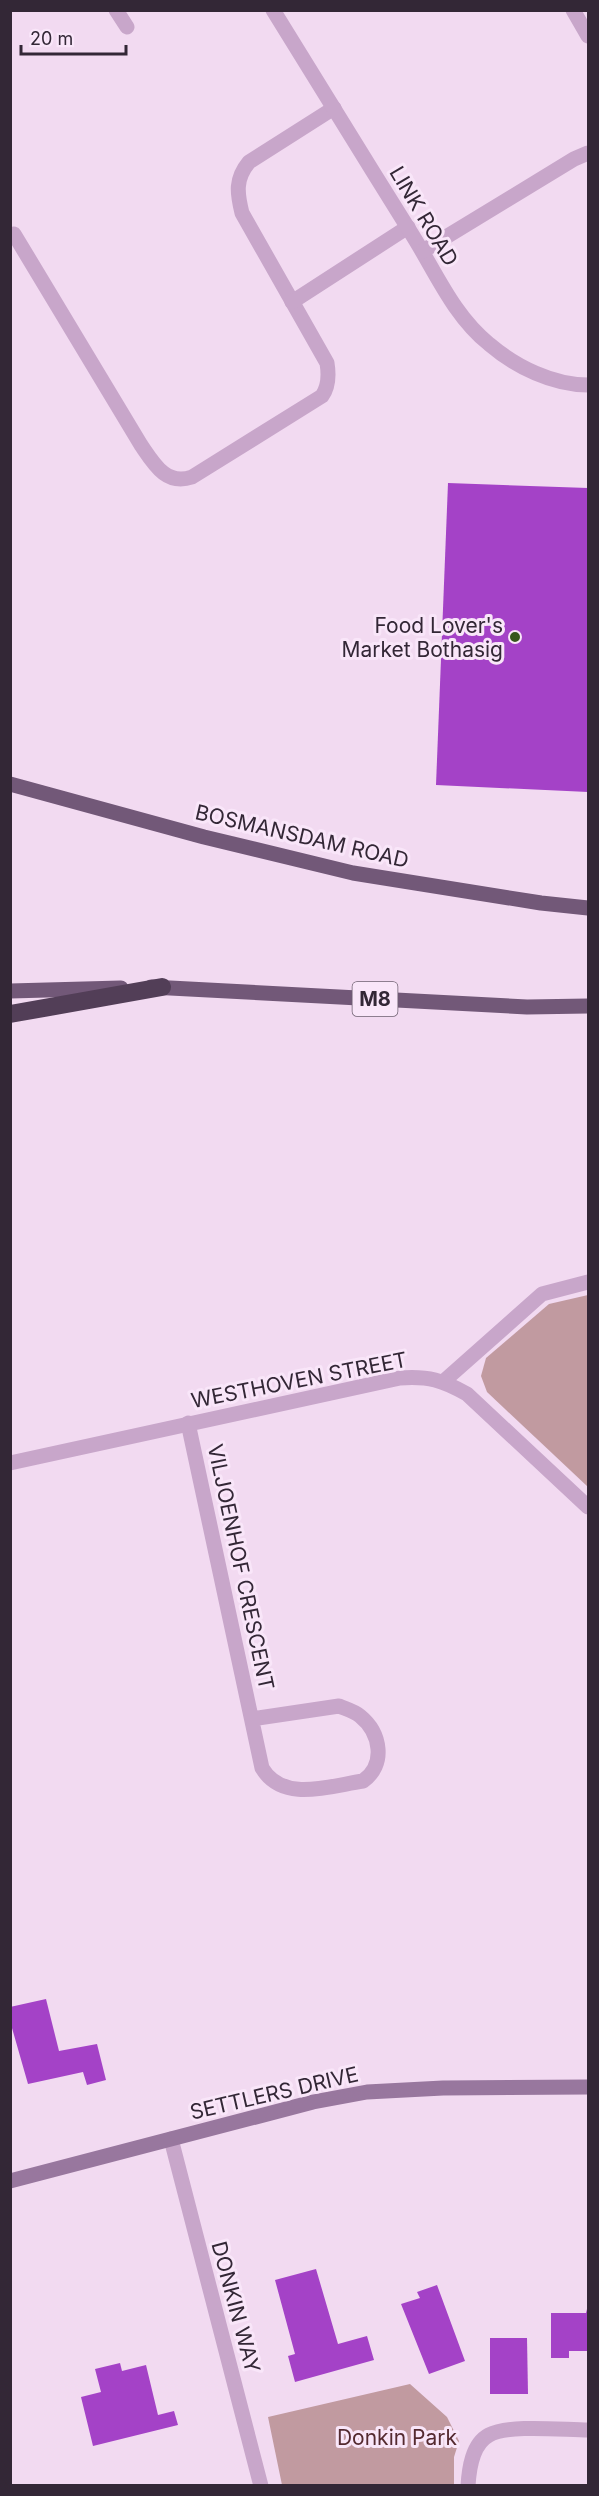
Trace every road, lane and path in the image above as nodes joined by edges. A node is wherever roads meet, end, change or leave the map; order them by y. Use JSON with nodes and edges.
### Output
{"nodes":[{"id":1,"x":116,"y":10,"type":"edge"},
{"id":2,"x":273,"y":10,"type":"edge"},
{"id":3,"x":573,"y":10,"type":"edge"},
{"id":4,"x":127,"y":27,"type":"dead end"},
{"id":5,"x":588,"y":36,"type":"edge"},
{"id":6,"x":333,"y":108,"type":"junction"},
{"id":7,"x":588,"y":153,"type":"edge"},
{"id":8,"x":408,"y":227,"type":"junction"},
{"id":9,"x":14,"y":234,"type":"dead end"},
{"id":10,"x":423,"y":251,"type":"junction"},
{"id":11,"x":292,"y":302,"type":"junction"},
{"id":12,"x":588,"y":385,"type":"edge"},
{"id":13,"x":10,"y":784,"type":"edge"},
{"id":14,"x":588,"y":908,"type":"edge"},
{"id":15,"x":162,"y":987,"type":"junction"},
{"id":16,"x":10,"y":991,"type":"edge"},
{"id":17,"x":588,"y":1006,"type":"edge"},
{"id":18,"x":10,"y":1014,"type":"edge"},
{"id":19,"x":588,"y":1282,"type":"edge"},
{"id":20,"x":444,"y":1381,"type":"junction"},
{"id":21,"x":188,"y":1423,"type":"junction"},
{"id":22,"x":10,"y":1463,"type":"edge"},
{"id":23,"x":588,"y":1507,"type":"edge"},
{"id":24,"x":252,"y":1719,"type":"junction"},
{"id":25,"x":588,"y":2087,"type":"edge"},
{"id":26,"x":171,"y":2139,"type":"junction"},
{"id":27,"x":10,"y":2181,"type":"edge"},
{"id":28,"x":588,"y":2430,"type":"edge"},
{"id":29,"x":261,"y":2486,"type":"edge"},
{"id":30,"x":468,"y":2486,"type":"edge"}],
"edges":[{"from":1,"to":4,"type":"street"},
{"from":2,"to":6,"type":"street","name":"LINK ROAD"},
{"from":3,"to":5,"type":"street"},
{"from":6,"to":8,"type":"street","name":"LINK ROAD"},
{"from":6,"to":11,"type":"street"},
{"from":7,"to":10,"type":"street"},
{"from":8,"to":10,"type":"street","name":"LINK ROAD"},
{"from":8,"to":11,"type":"street"},
{"from":9,"to":11,"type":"street"},
{"from":10,"to":12,"type":"street","name":"LINK ROAD"},
{"from":13,"to":14,"type":"main road","name":"BOSMANSDAM ROAD"},
{"from":15,"to":16,"type":"main road","number":"M8"},
{"from":15,"to":17,"type":"main road","number":"M8"},
{"from":15,"to":18,"type":"highway"},
{"from":19,"to":20,"type":"street"},
{"from":20,"to":21,"type":"street","name":"WESTHOVEN STREET"},
{"from":20,"to":23,"type":"street","name":"WESTHOVEN STREET"},
{"from":21,"to":22,"type":"street","name":"WESTHOVEN STREET"},
{"from":21,"to":24,"type":"street","name":"VILJOENHOF CRESCENT"},
{"from":24,"to":24,"type":"street","name":"VILJOENHOF CRESCENT"},
{"from":25,"to":26,"type":"street","name":"SETTLERS DRIVE"},
{"from":26,"to":27,"type":"street","name":"SETTLERS DRIVE"},
{"from":26,"to":29,"type":"street","name":"DONKIN WAY"},
{"from":28,"to":30,"type":"street"}]}
